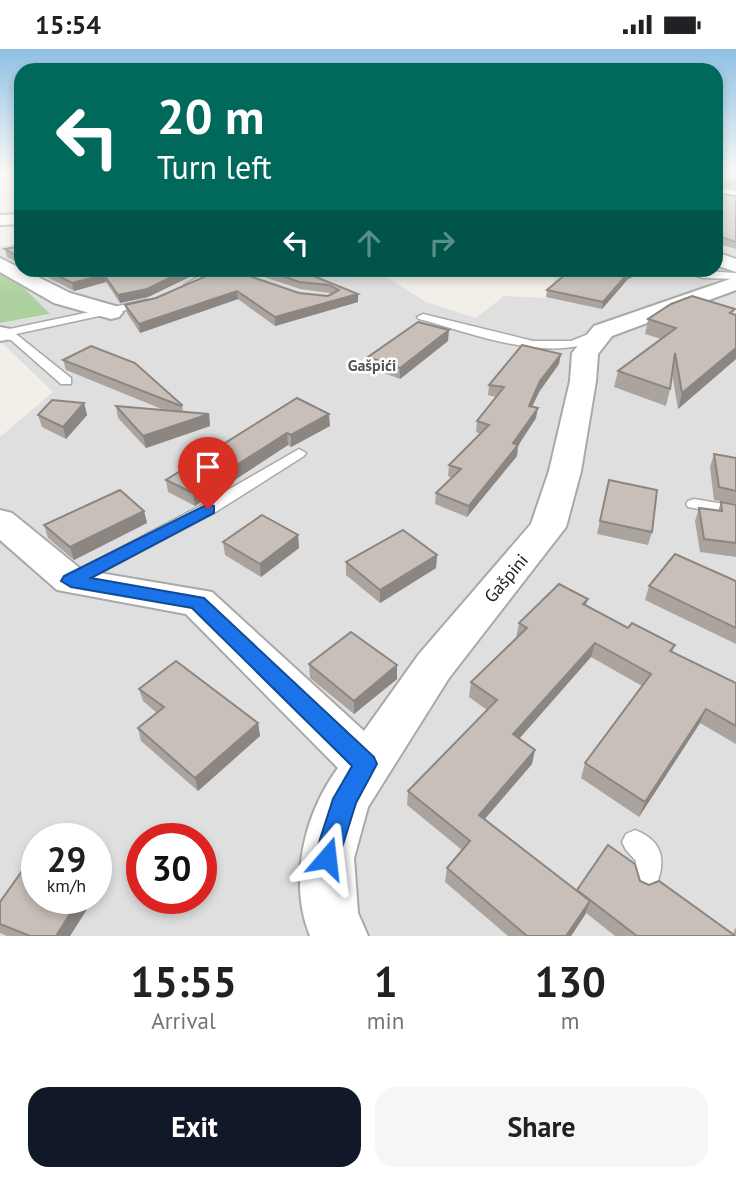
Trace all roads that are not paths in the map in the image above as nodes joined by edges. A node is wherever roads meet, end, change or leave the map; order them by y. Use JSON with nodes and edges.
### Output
{"nodes":[{"id":1,"x":24,"y":277,"type":"edge"},
{"id":2,"x":190,"y":277,"type":"edge"},
{"id":3,"x":205,"y":277,"type":"edge"},
{"id":4,"x":190,"y":285,"type":"junction"},
{"id":5,"x":177,"y":291,"type":"edge"},
{"id":6,"x":708,"y":291,"type":"edge"},
{"id":7,"x":164,"y":296,"type":"edge"},
{"id":8,"x":111,"y":312,"type":"junction"},
{"id":9,"x":423,"y":317,"type":"dead end"},
{"id":10,"x":603,"y":331,"type":"junction"},
{"id":11,"x":1,"y":334,"type":"edge"},
{"id":12,"x":66,"y":381,"type":"dead end"},
{"id":13,"x":299,"y":453,"type":"dead end"},
{"id":14,"x":694,"y":504,"type":"dead end"},
{"id":15,"x":736,"y":511,"type":"edge"},
{"id":16,"x":0,"y":521,"type":"edge"},
{"id":17,"x":71,"y":581,"type":"junction"},
{"id":18,"x":366,"y":764,"type":"junction"},
{"id":19,"x":635,"y":842,"type":"dead end"},
{"id":20,"x":645,"y":882,"type":"edge"},
{"id":21,"x":339,"y":936,"type":"edge"}],
"edges":[{"from":1,"to":8,"type":"street"},
{"from":2,"to":4,"type":"lane"},
{"from":3,"to":4,"type":"lane"},
{"from":4,"to":5,"type":"lane"},
{"from":6,"to":10,"type":"street"},
{"from":7,"to":8,"type":"lane"},
{"from":8,"to":11,"type":"lane"},
{"from":9,"to":10,"type":"lane"},
{"from":10,"to":18,"type":"street","name":"Gašpini"},
{"from":11,"to":12,"type":"lane"},
{"from":13,"to":17,"type":"lane"},
{"from":14,"to":15,"type":"lane"},
{"from":16,"to":17,"type":"street"},
{"from":17,"to":18,"type":"street"},
{"from":18,"to":21,"type":"street","name":"Gašpini"},
{"from":19,"to":20,"type":"lane"}]}
